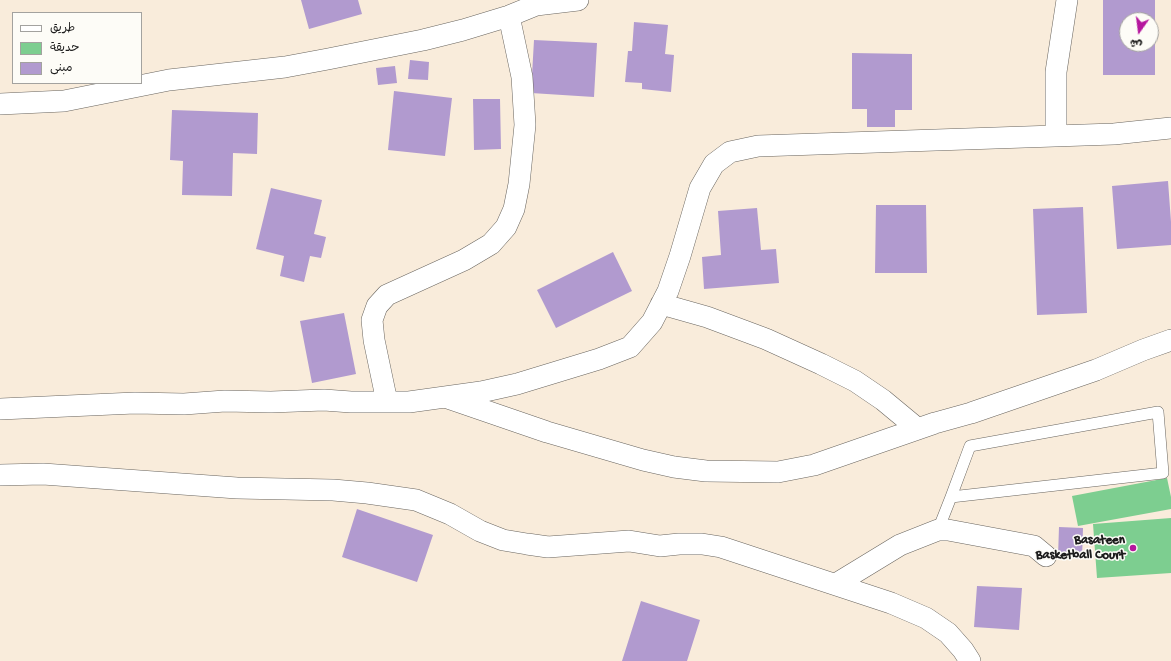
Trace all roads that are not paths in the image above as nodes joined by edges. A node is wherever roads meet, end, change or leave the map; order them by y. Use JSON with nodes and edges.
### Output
{"nodes":[{"id":1,"x":578,"y":0,"type":"edge"},
{"id":2,"x":1067,"y":0,"type":"edge"},
{"id":3,"x":509,"y":16,"type":"junction"},
{"id":4,"x":0,"y":104,"type":"edge"},
{"id":5,"x":1171,"y":128,"type":"edge"},
{"id":6,"x":1056,"y":136,"type":"junction"},
{"id":7,"x":661,"y":304,"type":"junction"},
{"id":8,"x":1171,"y":340,"type":"edge"},
{"id":9,"x":446,"y":397,"type":"junction"},
{"id":10,"x":387,"y":402,"type":"junction"},
{"id":11,"x":0,"y":409,"type":"edge"},
{"id":12,"x":918,"y":429,"type":"junction"},
{"id":13,"x":0,"y":475,"type":"edge"},
{"id":14,"x":951,"y":497,"type":"junction"},
{"id":15,"x":938,"y":530,"type":"junction"},
{"id":16,"x":1046,"y":556,"type":"dead end"},
{"id":17,"x":836,"y":584,"type":"junction"},
{"id":18,"x":970,"y":661,"type":"edge"}],
"edges":[{"from":1,"to":3,"type":"street"},
{"from":2,"to":6,"type":"street"},
{"from":3,"to":4,"type":"street"},
{"from":3,"to":10,"type":"street"},
{"from":5,"to":6,"type":"street"},
{"from":6,"to":7,"type":"street"},
{"from":7,"to":9,"type":"street"},
{"from":7,"to":12,"type":"street"},
{"from":8,"to":12,"type":"street"},
{"from":9,"to":10,"type":"street"},
{"from":9,"to":12,"type":"street"},
{"from":10,"to":11,"type":"street"},
{"from":13,"to":17,"type":"street"},
{"from":14,"to":14,"type":"lane"},
{"from":14,"to":15,"type":"lane"},
{"from":15,"to":16,"type":"street"},
{"from":15,"to":17,"type":"street"},
{"from":17,"to":18,"type":"street"}]}
